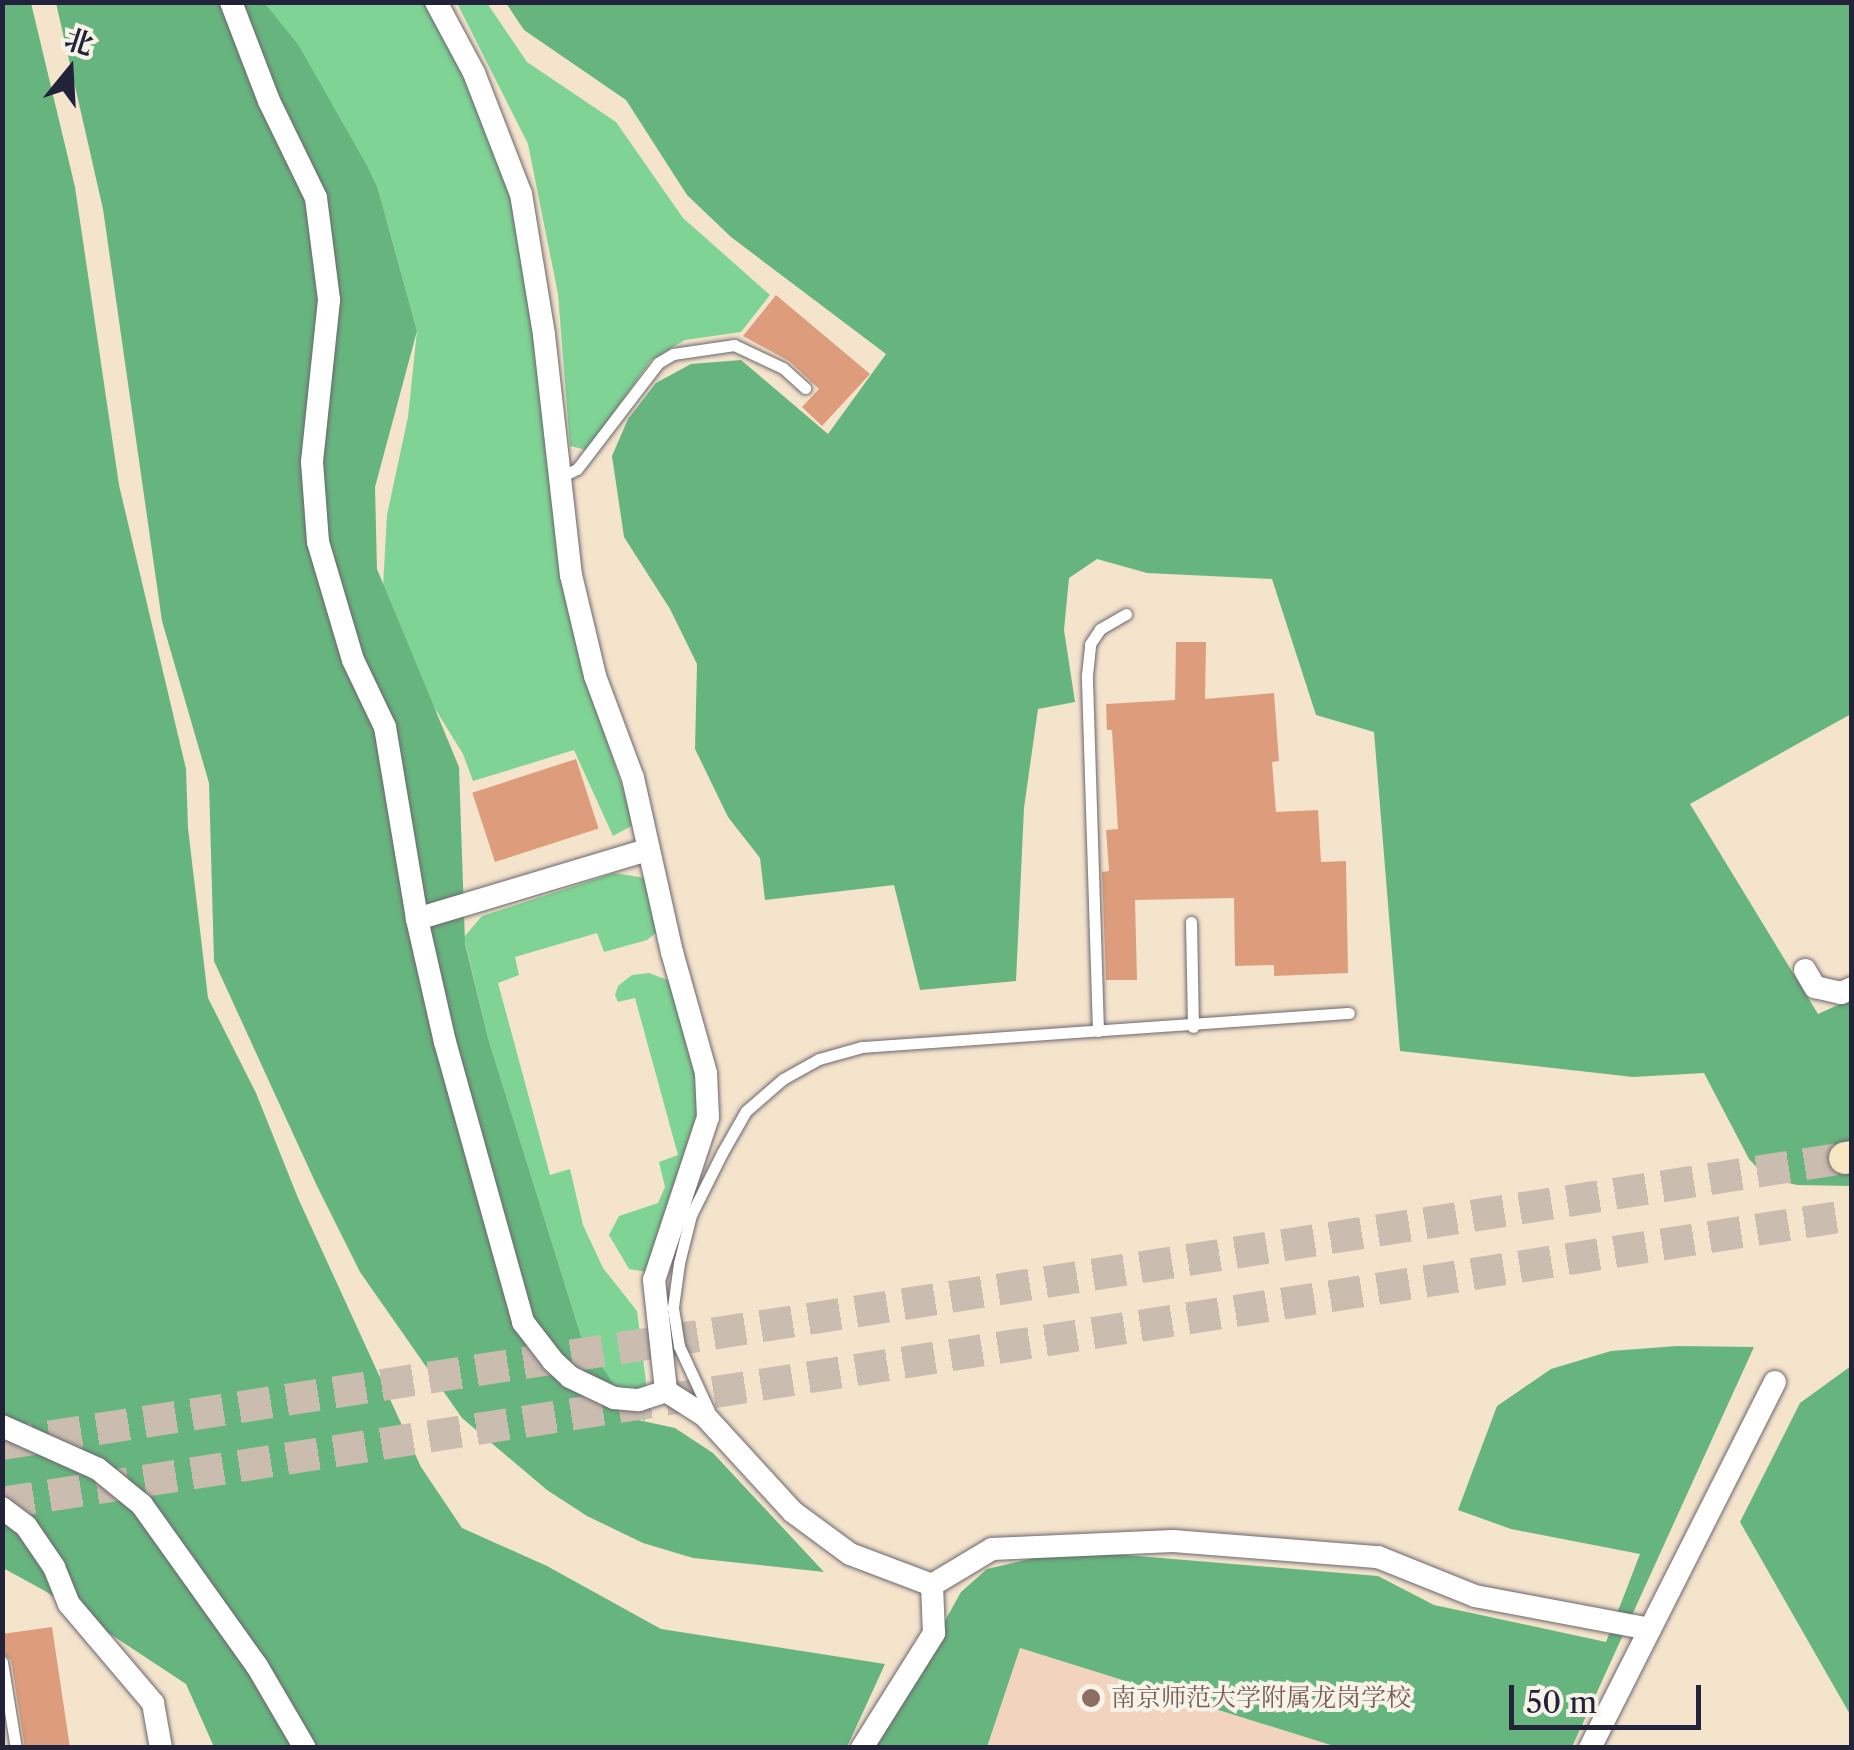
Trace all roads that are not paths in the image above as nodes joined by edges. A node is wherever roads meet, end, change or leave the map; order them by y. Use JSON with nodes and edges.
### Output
{"nodes":[{"id":1,"x":231,"y":2,"type":"edge"},
{"id":2,"x":436,"y":2,"type":"edge"},
{"id":3,"x":805,"y":388,"type":"dead end"},
{"id":4,"x":559,"y":478,"type":"junction"},
{"id":5,"x":1126,"y":614,"type":"dead end"},
{"id":6,"x":647,"y":850,"type":"junction"},
{"id":7,"x":417,"y":919,"type":"junction"},
{"id":8,"x":1191,"y":922,"type":"dead end"},
{"id":9,"x":1805,"y":970,"type":"dead end"},
{"id":10,"x":1852,"y":988,"type":"edge"},
{"id":11,"x":1349,"y":1013,"type":"dead end"},
{"id":12,"x":1193,"y":1027,"type":"junction"},
{"id":13,"x":1098,"y":1031,"type":"junction"},
{"id":14,"x":1775,"y":1382,"type":"dead end"},
{"id":15,"x":666,"y":1392,"type":"junction"},
{"id":16,"x":2,"y":1426,"type":"edge"},
{"id":17,"x":718,"y":1428,"type":"junction"},
{"id":18,"x":2,"y":1508,"type":"edge"},
{"id":19,"x":932,"y":1585,"type":"junction"},
{"id":20,"x":1649,"y":1629,"type":"junction"},
{"id":21,"x":2,"y":1662,"type":"edge"},
{"id":22,"x":16,"y":1748,"type":"edge"},
{"id":23,"x":161,"y":1748,"type":"edge"},
{"id":24,"x":305,"y":1748,"type":"edge"},
{"id":25,"x":862,"y":1748,"type":"edge"},
{"id":26,"x":1590,"y":1748,"type":"edge"}],
"edges":[{"from":1,"to":7,"type":"street"},
{"from":2,"to":4,"type":"street"},
{"from":3,"to":4,"type":"lane"},
{"from":4,"to":6,"type":"street"},
{"from":5,"to":13,"type":"lane"},
{"from":6,"to":7,"type":"street"},
{"from":6,"to":15,"type":"street"},
{"from":7,"to":15,"type":"street"},
{"from":8,"to":12,"type":"lane"},
{"from":9,"to":10,"type":"street"},
{"from":11,"to":12,"type":"lane"},
{"from":12,"to":13,"type":"lane"},
{"from":13,"to":17,"type":"lane"},
{"from":14,"to":20,"type":"street"},
{"from":15,"to":17,"type":"street"},
{"from":16,"to":24,"type":"street"},
{"from":17,"to":19,"type":"street"},
{"from":18,"to":23,"type":"street"},
{"from":19,"to":20,"type":"street"},
{"from":19,"to":25,"type":"street"},
{"from":20,"to":26,"type":"street"},
{"from":21,"to":22,"type":"lane"}]}
